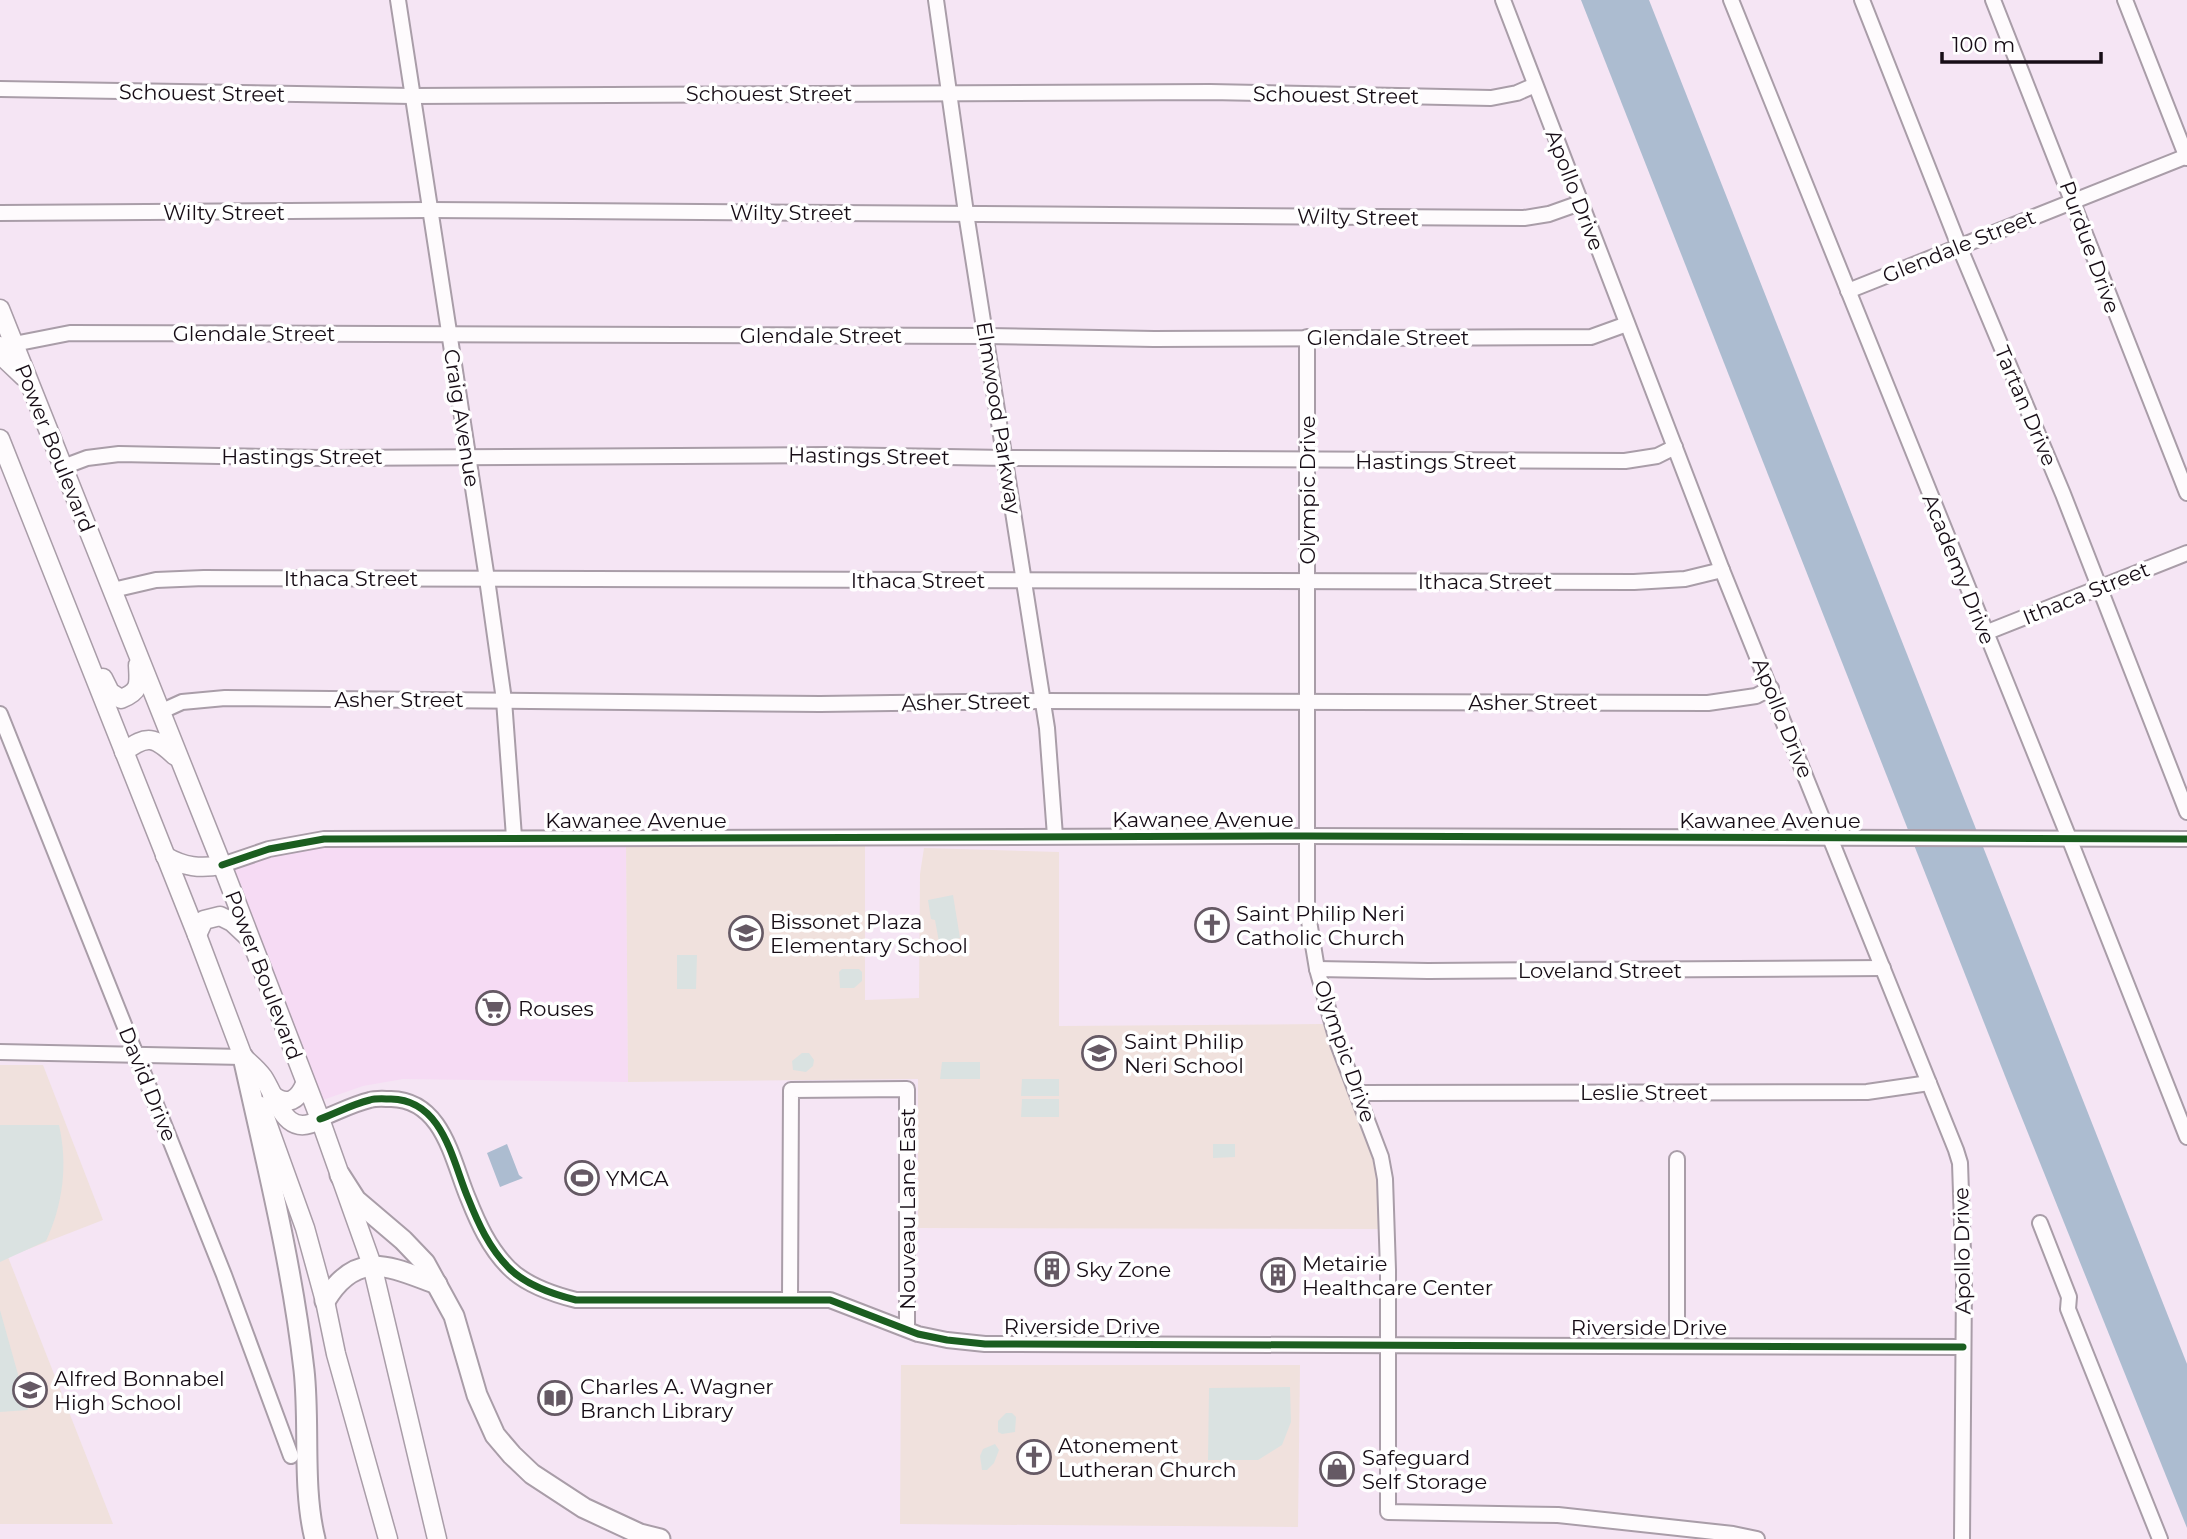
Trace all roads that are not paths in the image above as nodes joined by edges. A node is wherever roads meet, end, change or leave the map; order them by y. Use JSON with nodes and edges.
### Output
{"nodes":[{"id":1,"x":398,"y":0,"type":"edge"},
{"id":2,"x":936,"y":0,"type":"edge"},
{"id":3,"x":1503,"y":0,"type":"edge"},
{"id":4,"x":1731,"y":0,"type":"edge"},
{"id":5,"x":1862,"y":0,"type":"edge"},
{"id":6,"x":1993,"y":0,"type":"edge"},
{"id":7,"x":2125,"y":0,"type":"edge"},
{"id":8,"x":1535,"y":85,"type":"junction"},
{"id":9,"x":0,"y":89,"type":"edge"},
{"id":10,"x":948,"y":92,"type":"junction"},
{"id":11,"x":412,"y":96,"type":"junction"},
{"id":12,"x":2187,"y":157,"type":"edge"},
{"id":13,"x":2074,"y":200,"type":"junction"},
{"id":14,"x":1580,"y":203,"type":"junction"},
{"id":15,"x":429,"y":210,"type":"junction"},
{"id":16,"x":0,"y":213,"type":"edge"},
{"id":17,"x":966,"y":213,"type":"junction"},
{"id":18,"x":1959,"y":246,"type":"junction"},
{"id":19,"x":1848,"y":291,"type":"junction"},
{"id":20,"x":0,"y":309,"type":"edge"},
{"id":21,"x":1627,"y":324,"type":"junction"},
{"id":22,"x":449,"y":334,"type":"junction"},
{"id":23,"x":987,"y":336,"type":"junction"},
{"id":24,"x":1307,"y":337,"type":"junction"},
{"id":25,"x":7,"y":345,"type":"edge"},
{"id":26,"x":0,"y":439,"type":"edge"},
{"id":27,"x":1675,"y":447,"type":"junction"},
{"id":28,"x":468,"y":457,"type":"junction"},
{"id":29,"x":1006,"y":458,"type":"junction"},
{"id":30,"x":1307,"y":460,"type":"junction"},
{"id":31,"x":63,"y":467,"type":"junction"},
{"id":32,"x":2187,"y":494,"type":"edge"},
{"id":33,"x":2187,"y":553,"type":"edge"},
{"id":34,"x":1722,"y":570,"type":"junction"},
{"id":35,"x":487,"y":579,"type":"junction"},
{"id":36,"x":1307,"y":580,"type":"junction"},
{"id":37,"x":1025,"y":581,"type":"junction"},
{"id":38,"x":2099,"y":588,"type":"junction"},
{"id":39,"x":113,"y":590,"type":"junction"},
{"id":40,"x":1985,"y":633,"type":"junction"},
{"id":41,"x":139,"y":657,"type":"junction"},
{"id":42,"x":89,"y":663,"type":"junction"},
{"id":43,"x":1771,"y":688,"type":"junction"},
{"id":44,"x":504,"y":700,"type":"junction"},
{"id":45,"x":1043,"y":701,"type":"junction"},
{"id":46,"x":1307,"y":702,"type":"junction"},
{"id":47,"x":160,"y":712,"type":"junction"},
{"id":48,"x":0,"y":714,"type":"edge"},
{"id":49,"x":124,"y":752,"type":"junction"},
{"id":50,"x":180,"y":761,"type":"junction"},
{"id":51,"x":2187,"y":812,"type":"edge"},
{"id":52,"x":1055,"y":836,"type":"junction"},
{"id":53,"x":1306,"y":836,"type":"junction"},
{"id":54,"x":514,"y":837,"type":"junction"},
{"id":55,"x":1831,"y":837,"type":"junction"},
{"id":56,"x":2069,"y":838,"type":"junction"},
{"id":57,"x":2187,"y":839,"type":"edge"},
{"id":58,"x":166,"y":856,"type":"junction"},
{"id":59,"x":222,"y":865,"type":"junction"},
{"id":60,"x":197,"y":935,"type":"junction"},
{"id":61,"x":250,"y":940,"type":"junction"},
{"id":62,"x":1883,"y":968,"type":"junction"},
{"id":63,"x":1317,"y":969,"type":"junction"},
{"id":64,"x":0,"y":1052,"type":"edge"},
{"id":65,"x":136,"y":1054,"type":"junction"},
{"id":66,"x":243,"y":1057,"type":"junction"},
{"id":67,"x":1929,"y":1083,"type":"junction"},
{"id":68,"x":305,"y":1084,"type":"junction"},
{"id":69,"x":1358,"y":1093,"type":"junction"},
{"id":70,"x":272,"y":1095,"type":"junction"},
{"id":71,"x":320,"y":1119,"type":"junction"},
{"id":72,"x":2187,"y":1138,"type":"edge"},
{"id":73,"x":1677,"y":1159,"type":"dead end"},
{"id":74,"x":340,"y":1175,"type":"junction"},
{"id":75,"x":2040,"y":1223,"type":"dead end"},
{"id":76,"x":372,"y":1265,"type":"junction"},
{"id":77,"x":437,"y":1284,"type":"junction"},
{"id":78,"x":790,"y":1300,"type":"junction"},
{"id":79,"x":325,"y":1301,"type":"junction"},
{"id":80,"x":906,"y":1329,"type":"junction"},
{"id":81,"x":1387,"y":1345,"type":"junction"},
{"id":82,"x":1677,"y":1345,"type":"junction"},
{"id":83,"x":1963,"y":1347,"type":"junction"},
{"id":84,"x":291,"y":1457,"type":"dead end"},
{"id":85,"x":315,"y":1539,"type":"edge"},
{"id":86,"x":388,"y":1539,"type":"edge"},
{"id":87,"x":437,"y":1539,"type":"edge"},
{"id":88,"x":660,"y":1539,"type":"edge"},
{"id":89,"x":1757,"y":1539,"type":"edge"},
{"id":90,"x":1962,"y":1539,"type":"edge"},
{"id":91,"x":2160,"y":1539,"type":"edge"}],
"edges":[{"from":1,"to":11,"type":"street","name":"Craig Avenue"},
{"from":2,"to":10,"type":"street","name":"Elmwood Parkway"},
{"from":3,"to":8,"type":"street","name":"Apollo Drive"},
{"from":4,"to":19,"type":"street","name":"Academy Drive"},
{"from":5,"to":18,"type":"street","name":"Tartan Drive"},
{"from":6,"to":13,"type":"street","name":"Purdue Drive"},
{"from":7,"to":12,"type":"street"},
{"from":8,"to":10,"type":"street","name":"Schouest Street"},
{"from":8,"to":14,"type":"street","name":"Apollo Drive"},
{"from":9,"to":11,"type":"street","name":"Schouest Street"},
{"from":10,"to":11,"type":"street","name":"Schouest Street"},
{"from":10,"to":17,"type":"street","name":"Elmwood Parkway"},
{"from":11,"to":15,"type":"street","name":"Craig Avenue"},
{"from":12,"to":13,"type":"street","name":"Glendale Street"},
{"from":13,"to":18,"type":"street","name":"Glendale Street"},
{"from":13,"to":32,"type":"street","name":"Purdue Drive"},
{"from":14,"to":17,"type":"street","name":"Wilty Street"},
{"from":14,"to":21,"type":"street","name":"Apollo Drive"},
{"from":15,"to":16,"type":"street","name":"Wilty Street"},
{"from":15,"to":17,"type":"street","name":"Wilty Street"},
{"from":15,"to":22,"type":"street","name":"Craig Avenue"},
{"from":17,"to":23,"type":"street","name":"Elmwood Parkway"},
{"from":18,"to":19,"type":"street","name":"Glendale Street"},
{"from":18,"to":38,"type":"street","name":"Tartan Drive"},
{"from":19,"to":40,"type":"street","name":"Academy Drive"},
{"from":20,"to":25,"type":"main road","name":"Power Boulevard"},
{"from":21,"to":24,"type":"street","name":"Glendale Street"},
{"from":21,"to":27,"type":"street","name":"Apollo Drive"},
{"from":22,"to":23,"type":"street","name":"Glendale Street"},
{"from":22,"to":25,"type":"street","name":"Glendale Street"},
{"from":22,"to":28,"type":"street","name":"Craig Avenue"},
{"from":23,"to":24,"type":"street","name":"Glendale Street"},
{"from":23,"to":29,"type":"street","name":"Elmwood Parkway"},
{"from":24,"to":30,"type":"street","name":"Olympic Drive"},
{"from":25,"to":31,"type":"main road","name":"Power Boulevard"},
{"from":26,"to":42,"type":"main road"},
{"from":27,"to":30,"type":"street","name":"Hastings Street"},
{"from":27,"to":34,"type":"street","name":"Apollo Drive"},
{"from":28,"to":29,"type":"street","name":"Hastings Street"},
{"from":28,"to":31,"type":"street","name":"Hastings Street"},
{"from":28,"to":35,"type":"street","name":"Craig Avenue"},
{"from":29,"to":30,"type":"street","name":"Hastings Street"},
{"from":29,"to":37,"type":"street","name":"Elmwood Parkway"},
{"from":30,"to":36,"type":"street","name":"Olympic Drive"},
{"from":31,"to":39,"type":"main road","name":"Power Boulevard"},
{"from":33,"to":38,"type":"street","name":"Ithaca Street"},
{"from":34,"to":36,"type":"street","name":"Ithaca Street"},
{"from":34,"to":43,"type":"street","name":"Apollo Drive"},
{"from":35,"to":37,"type":"street","name":"Ithaca Street"},
{"from":35,"to":39,"type":"street","name":"Ithaca Street"},
{"from":35,"to":44,"type":"street","name":"Craig Avenue"},
{"from":36,"to":37,"type":"street","name":"Ithaca Street"},
{"from":36,"to":46,"type":"street","name":"Olympic Drive"},
{"from":37,"to":45,"type":"street","name":"Elmwood Parkway"},
{"from":38,"to":40,"type":"street","name":"Ithaca Street"},
{"from":38,"to":51,"type":"street","name":"Tartan Drive"},
{"from":39,"to":41,"type":"main road","name":"Power Boulevard"},
{"from":40,"to":56,"type":"street","name":"Academy Drive"},
{"from":41,"to":42,"type":"main road"},
{"from":41,"to":47,"type":"main road","name":"Power Boulevard"},
{"from":42,"to":49,"type":"main road"},
{"from":43,"to":46,"type":"street","name":"Asher Street"},
{"from":43,"to":55,"type":"street","name":"Apollo Drive"},
{"from":44,"to":45,"type":"street","name":"Asher Street"},
{"from":44,"to":47,"type":"street","name":"Asher Street"},
{"from":44,"to":54,"type":"street","name":"Craig Avenue"},
{"from":45,"to":46,"type":"street","name":"Asher Street"},
{"from":45,"to":52,"type":"street","name":"Elmwood Parkway"},
{"from":46,"to":53,"type":"street","name":"Olympic Drive"},
{"from":47,"to":50,"type":"main road","name":"Power Boulevard"},
{"from":48,"to":65,"type":"street","name":"David Drive"},
{"from":49,"to":50,"type":"main road"},
{"from":49,"to":58,"type":"main road"},
{"from":50,"to":59,"type":"main road","name":"Power Boulevard"},
{"from":52,"to":53,"type":"street","name":"Kawanee Avenue"},
{"from":52,"to":54,"type":"street","name":"Kawanee Avenue"},
{"from":53,"to":55,"type":"street","name":"Kawanee Avenue"},
{"from":53,"to":63,"type":"street","name":"Olympic Drive"},
{"from":54,"to":59,"type":"street","name":"Kawanee Avenue"},
{"from":55,"to":56,"type":"street","name":"Kawanee Avenue"},
{"from":55,"to":62,"type":"street","name":"Apollo Drive"},
{"from":56,"to":57,"type":"street","name":"Kawanee Avenue"},
{"from":56,"to":72,"type":"street","name":"Academy Drive"},
{"from":58,"to":59,"type":"main road"},
{"from":58,"to":60,"type":"main road"},
{"from":59,"to":61,"type":"main road","name":"Power Boulevard"},
{"from":60,"to":61,"type":"main road"},
{"from":60,"to":66,"type":"main road"},
{"from":61,"to":68,"type":"main road","name":"Power Boulevard"},
{"from":62,"to":63,"type":"street","name":"Loveland Street"},
{"from":62,"to":67,"type":"street","name":"Apollo Drive"},
{"from":63,"to":69,"type":"street","name":"Olympic Drive"},
{"from":64,"to":65,"type":"street"},
{"from":65,"to":66,"type":"street"},
{"from":65,"to":84,"type":"street","name":"David Drive"},
{"from":66,"to":70,"type":"main road"},
{"from":66,"to":79,"type":"main road"},
{"from":66,"to":85,"type":"highway"},
{"from":67,"to":69,"type":"street","name":"Leslie Street"},
{"from":67,"to":83,"type":"street","name":"Apollo Drive"},
{"from":68,"to":70,"type":"main road"},
{"from":68,"to":71,"type":"main road","name":"Power Boulevard"},
{"from":69,"to":81,"type":"street","name":"Olympic Drive"},
{"from":70,"to":71,"type":"main road"},
{"from":71,"to":74,"type":"main road","name":"Power Boulevard"},
{"from":71,"to":78,"type":"street","name":"Riverside Drive"},
{"from":73,"to":82,"type":"street"},
{"from":74,"to":76,"type":"main road","name":"Power Boulevard"},
{"from":74,"to":77,"type":"highway"},
{"from":75,"to":91,"type":"street"},
{"from":76,"to":77,"type":"highway"},
{"from":76,"to":79,"type":"highway"},
{"from":76,"to":87,"type":"main road","name":"Power Boulevard"},
{"from":77,"to":88,"type":"highway"},
{"from":78,"to":80,"type":"street","name":"Riverside Drive"},
{"from":78,"to":80,"type":"street","name":"Nouveau Lane East"},
{"from":79,"to":86,"type":"main road"},
{"from":80,"to":81,"type":"street","name":"Riverside Drive"},
{"from":81,"to":82,"type":"street","name":"Riverside Drive"},
{"from":81,"to":89,"type":"street","name":"Olympic Drive"},
{"from":82,"to":83,"type":"street","name":"Riverside Drive"},
{"from":83,"to":90,"type":"street","name":"Apollo Drive"}]}
